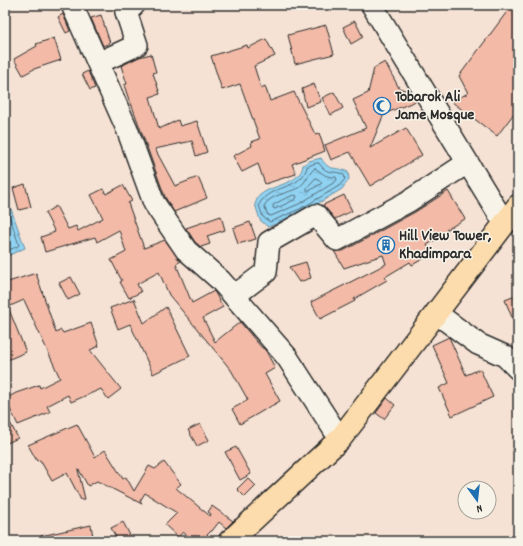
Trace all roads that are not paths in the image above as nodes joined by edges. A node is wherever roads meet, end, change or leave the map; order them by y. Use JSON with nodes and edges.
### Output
{"nodes":[{"id":1,"x":72,"y":5,"type":"edge"},
{"id":2,"x":134,"y":5,"type":"edge"},
{"id":3,"x":372,"y":5,"type":"edge"},
{"id":4,"x":98,"y":63,"type":"junction"},
{"id":5,"x":467,"y":162,"type":"junction"},
{"id":6,"x":518,"y":206,"type":"edge"},
{"id":7,"x":505,"y":224,"type":"junction"},
{"id":8,"x":234,"y":296,"type":"junction"},
{"id":9,"x":436,"y":314,"type":"junction"},
{"id":10,"x":518,"y":369,"type":"edge"},
{"id":11,"x":340,"y":438,"type":"junction"},
{"id":12,"x":230,"y":541,"type":"edge"}],
"edges":[{"from":1,"to":4,"type":"street"},
{"from":2,"to":4,"type":"street"},
{"from":3,"to":5,"type":"street"},
{"from":4,"to":8,"type":"street"},
{"from":5,"to":7,"type":"street"},
{"from":5,"to":8,"type":"street"},
{"from":6,"to":7,"type":"highway"},
{"from":7,"to":9,"type":"highway"},
{"from":8,"to":11,"type":"street"},
{"from":9,"to":10,"type":"street"},
{"from":9,"to":11,"type":"highway"},
{"from":11,"to":12,"type":"highway"}]}
